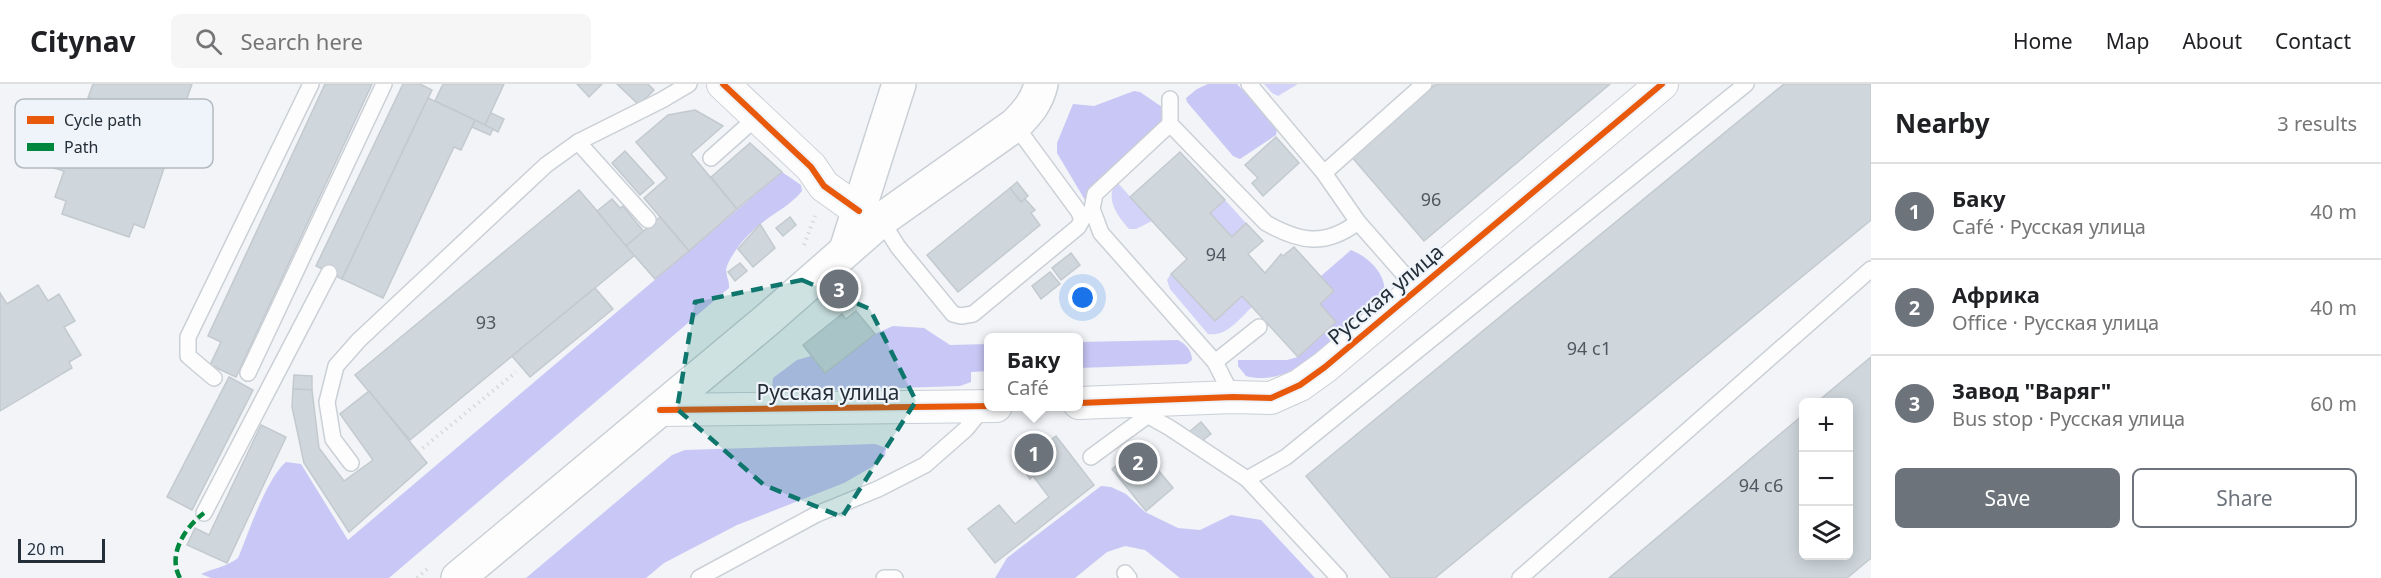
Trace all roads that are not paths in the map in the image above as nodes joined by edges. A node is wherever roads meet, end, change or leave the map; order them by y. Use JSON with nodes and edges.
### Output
{"nodes":[{"id":1,"x":311,"y":84,"type":"edge"},
{"id":2,"x":384,"y":84,"type":"edge"},
{"id":3,"x":689,"y":84,"type":"edge"},
{"id":4,"x":723,"y":84,"type":"edge"},
{"id":5,"x":899,"y":84,"type":"edge"},
{"id":6,"x":1041,"y":84,"type":"edge"},
{"id":7,"x":1248,"y":84,"type":"edge"},
{"id":8,"x":1424,"y":84,"type":"edge"},
{"id":9,"x":1662,"y":84,"type":"edge"},
{"id":10,"x":1746,"y":84,"type":"edge"},
{"id":11,"x":1170,"y":99,"type":"dead end"},
{"id":12,"x":757,"y":117,"type":"junction"},
{"id":13,"x":1170,"y":124,"type":"junction"},
{"id":14,"x":1015,"y":125,"type":"junction"},
{"id":15,"x":578,"y":142,"type":"junction"},
{"id":16,"x":711,"y":158,"type":"dead end"},
{"id":17,"x":1324,"y":173,"type":"junction"},
{"id":18,"x":870,"y":215,"type":"junction"},
{"id":19,"x":648,"y":220,"type":"dead end"},
{"id":20,"x":1358,"y":222,"type":"junction"},
{"id":21,"x":1871,"y":269,"type":"edge"},
{"id":22,"x":329,"y":273,"type":"dead end"},
{"id":23,"x":1416,"y":288,"type":"junction"},
{"id":24,"x":1259,"y":327,"type":"dead end"},
{"id":25,"x":1215,"y":362,"type":"junction"},
{"id":26,"x":248,"y":373,"type":"dead end"},
{"id":27,"x":214,"y":378,"type":"dead end"},
{"id":28,"x":1233,"y":397,"type":"junction"},
{"id":29,"x":1083,"y":403,"type":"edge"},
{"id":30,"x":984,"y":407,"type":"edge"},
{"id":31,"x":1135,"y":409,"type":"junction"},
{"id":32,"x":660,"y":410,"type":"junction"},
{"id":33,"x":986,"y":411,"type":"edge"},
{"id":34,"x":1091,"y":457,"type":"dead end"},
{"id":35,"x":351,"y":463,"type":"dead end"},
{"id":36,"x":1247,"y":479,"type":"junction"},
{"id":37,"x":204,"y":513,"type":"dead end"},
{"id":38,"x":458,"y":578,"type":"edge"},
{"id":39,"x":699,"y":578,"type":"edge"},
{"id":40,"x":884,"y":578,"type":"edge"},
{"id":41,"x":895,"y":578,"type":"edge"},
{"id":42,"x":1339,"y":578,"type":"edge"},
{"id":43,"x":1520,"y":578,"type":"edge"}],
"edges":[{"from":1,"to":27,"type":"lane"},
{"from":2,"to":26,"type":"lane"},
{"from":3,"to":15,"type":"lane"},
{"from":4,"to":12,"type":"street"},
{"from":5,"to":18,"type":"main road"},
{"from":6,"to":14,"type":"main road"},
{"from":7,"to":17,"type":"lane"},
{"from":8,"to":17,"type":"lane"},
{"from":9,"to":23,"type":"street","name":"Русская улица"},
{"from":10,"to":36,"type":"lane"},
{"from":11,"to":13,"type":"lane"},
{"from":12,"to":16,"type":"lane"},
{"from":12,"to":18,"type":"street"},
{"from":13,"to":20,"type":"lane"},
{"from":13,"to":25,"type":"lane"},
{"from":14,"to":18,"type":"main road"},
{"from":14,"to":18,"type":"lane"},
{"from":15,"to":19,"type":"lane"},
{"from":15,"to":35,"type":"lane"},
{"from":17,"to":20,"type":"lane"},
{"from":18,"to":32,"type":"main road"},
{"from":20,"to":23,"type":"lane"},
{"from":21,"to":43,"type":"lane"},
{"from":22,"to":37,"type":"lane"},
{"from":23,"to":28,"type":"street","name":"Русская улица"},
{"from":24,"to":25,"type":"lane"},
{"from":25,"to":28,"type":"lane"},
{"from":28,"to":31,"type":"street","name":"Русская улица"},
{"from":29,"to":31,"type":"street","name":"Русская улица"},
{"from":30,"to":32,"type":"street","name":"Русская улица"},
{"from":31,"to":34,"type":"lane"},
{"from":31,"to":36,"type":"lane"},
{"from":32,"to":38,"type":"main road"},
{"from":33,"to":39,"type":"lane"},
{"from":36,"to":42,"type":"lane"},
{"from":40,"to":41,"type":"lane"}]}
